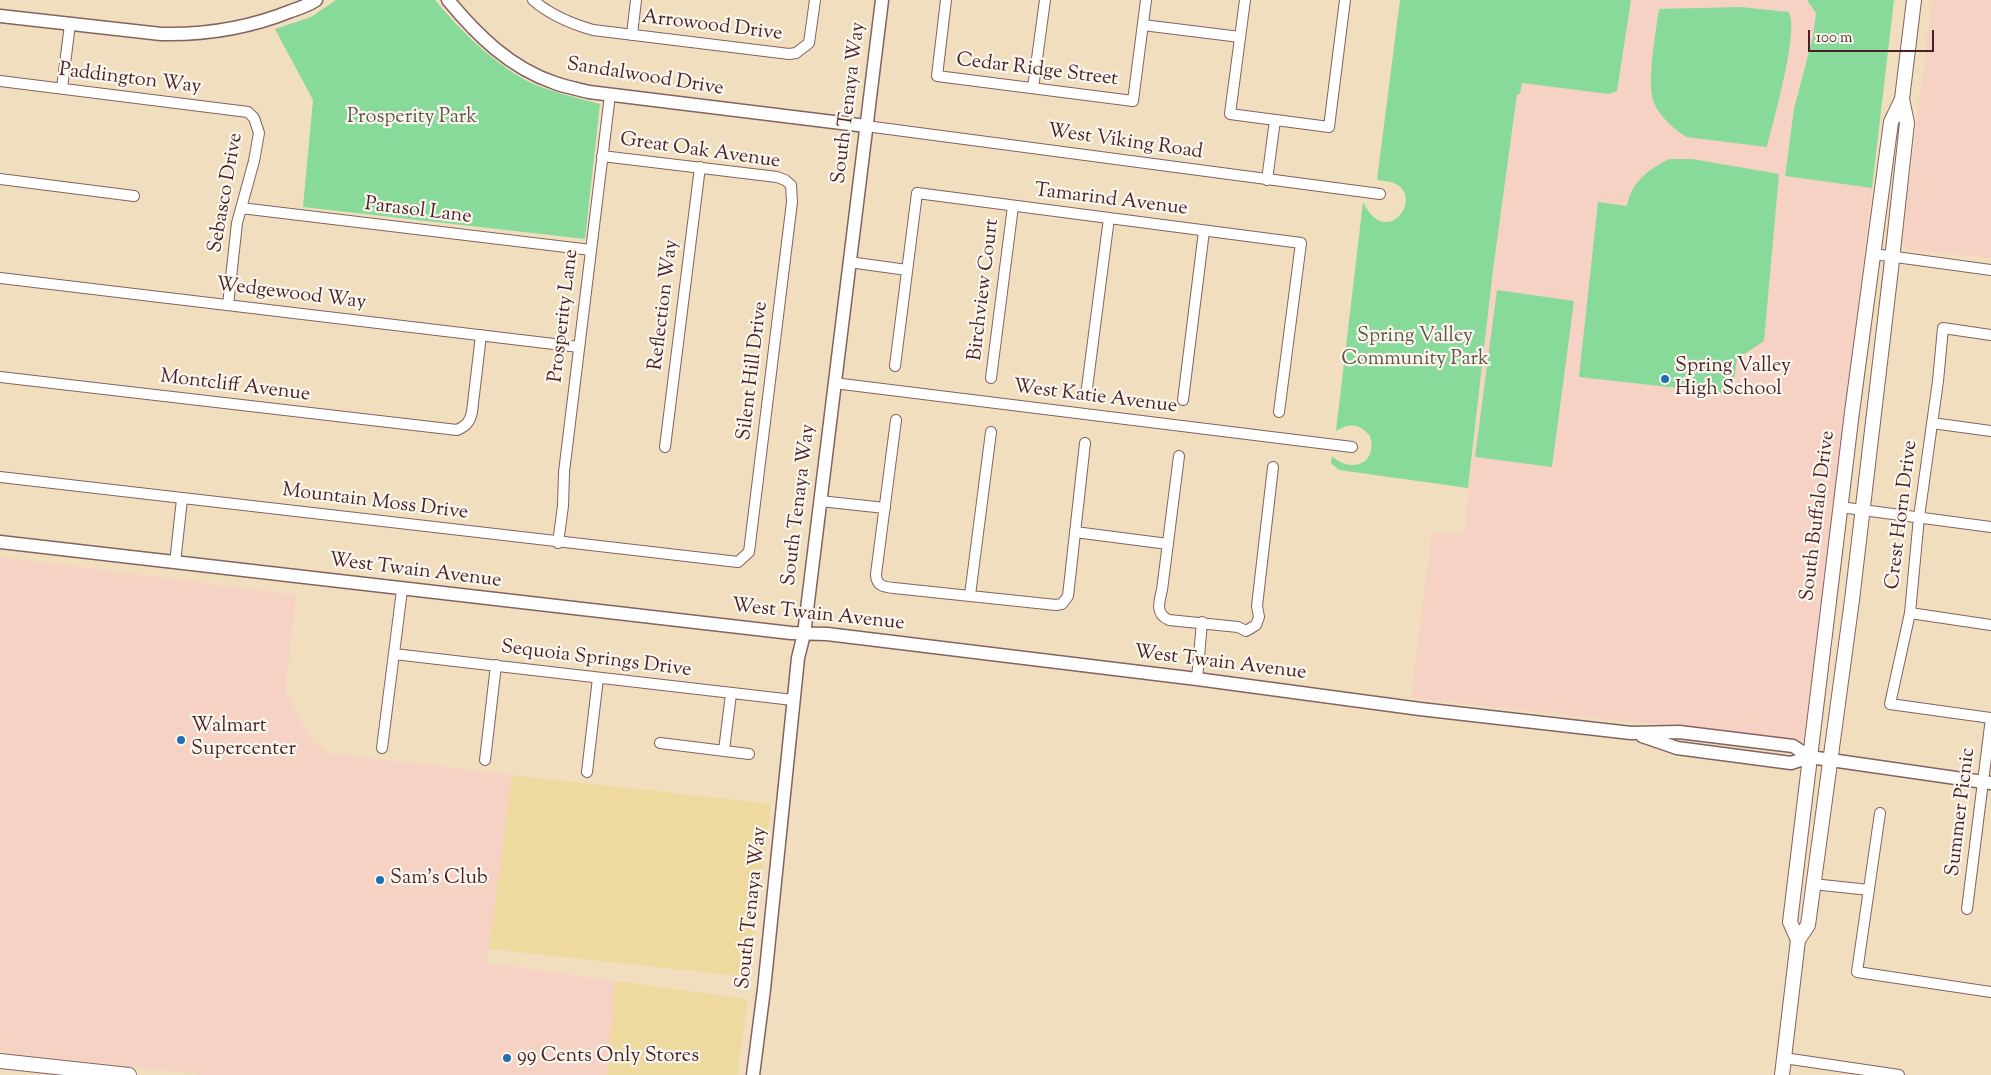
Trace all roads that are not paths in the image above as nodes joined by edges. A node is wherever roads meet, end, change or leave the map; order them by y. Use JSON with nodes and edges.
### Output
{"nodes":[{"id":1,"x":316,"y":0,"type":"edge"},
{"id":2,"x":448,"y":0,"type":"edge"},
{"id":3,"x":533,"y":0,"type":"edge"},
{"id":4,"x":636,"y":0,"type":"edge"},
{"id":5,"x":815,"y":0,"type":"edge"},
{"id":6,"x":882,"y":0,"type":"edge"},
{"id":7,"x":946,"y":0,"type":"edge"},
{"id":8,"x":1045,"y":0,"type":"edge"},
{"id":9,"x":1146,"y":0,"type":"edge"},
{"id":10,"x":1245,"y":0,"type":"edge"},
{"id":11,"x":1345,"y":0,"type":"edge"},
{"id":12,"x":1914,"y":0,"type":"edge"},
{"id":13,"x":0,"y":16,"type":"edge"},
{"id":14,"x":70,"y":24,"type":"junction"},
{"id":15,"x":1143,"y":25,"type":"junction"},
{"id":16,"x":632,"y":35,"type":"junction"},
{"id":17,"x":1240,"y":37,"type":"junction"},
{"id":18,"x":0,"y":81,"type":"edge"},
{"id":19,"x":62,"y":88,"type":"junction"},
{"id":20,"x":1034,"y":88,"type":"junction"},
{"id":21,"x":610,"y":95,"type":"junction"},
{"id":22,"x":1902,"y":99,"type":"junction"},
{"id":23,"x":254,"y":118,"type":"joint"},
{"id":24,"x":1275,"y":120,"type":"junction"},
{"id":25,"x":866,"y":126,"type":"junction"},
{"id":26,"x":602,"y":156,"type":"junction"},
{"id":27,"x":700,"y":167,"type":"junction"},
{"id":28,"x":0,"y":179,"type":"edge"},
{"id":29,"x":1267,"y":180,"type":"junction"},
{"id":30,"x":791,"y":185,"type":"joint"},
{"id":31,"x":1380,"y":194,"type":"dead end"},
{"id":32,"x":134,"y":196,"type":"dead end"},
{"id":33,"x":1013,"y":206,"type":"junction"},
{"id":34,"x":241,"y":208,"type":"junction"},
{"id":35,"x":1109,"y":218,"type":"junction"},
{"id":36,"x":1204,"y":231,"type":"junction"},
{"id":37,"x":591,"y":250,"type":"junction"},
{"id":38,"x":1874,"y":254,"type":"junction"},
{"id":39,"x":1892,"y":257,"type":"junction"},
{"id":40,"x":849,"y":262,"type":"junction"},
{"id":41,"x":907,"y":270,"type":"junction"},
{"id":42,"x":1991,"y":270,"type":"edge"},
{"id":43,"x":0,"y":278,"type":"edge"},
{"id":44,"x":228,"y":305,"type":"junction"},
{"id":45,"x":1991,"y":334,"type":"edge"},
{"id":46,"x":481,"y":335,"type":"junction"},
{"id":47,"x":579,"y":347,"type":"junction"},
{"id":48,"x":895,"y":366,"type":"dead end"},
{"id":49,"x":0,"y":377,"type":"edge"},
{"id":50,"x":991,"y":378,"type":"dead end"},
{"id":51,"x":834,"y":383,"type":"junction"},
{"id":52,"x":1087,"y":388,"type":"dead end"},
{"id":53,"x":1183,"y":400,"type":"dead end"},
{"id":54,"x":1279,"y":412,"type":"dead end"},
{"id":55,"x":896,"y":420,"type":"dead end"},
{"id":56,"x":1932,"y":423,"type":"junction"},
{"id":57,"x":1991,"y":431,"type":"edge"},
{"id":58,"x":991,"y":432,"type":"dead end"},
{"id":59,"x":1085,"y":443,"type":"dead end"},
{"id":60,"x":665,"y":447,"type":"dead end"},
{"id":61,"x":1352,"y":447,"type":"dead end"},
{"id":62,"x":1179,"y":456,"type":"dead end"},
{"id":63,"x":1272,"y":467,"type":"dead end"},
{"id":64,"x":0,"y":477,"type":"edge"},
{"id":65,"x":182,"y":498,"type":"junction"},
{"id":66,"x":820,"y":501,"type":"junction"},
{"id":67,"x":1840,"y":507,"type":"junction"},
{"id":68,"x":885,"y":508,"type":"junction"},
{"id":69,"x":1862,"y":509,"type":"junction"},
{"id":70,"x":1919,"y":517,"type":"junction"},
{"id":71,"x":1991,"y":527,"type":"edge"},
{"id":72,"x":1075,"y":532,"type":"junction"},
{"id":73,"x":0,"y":542,"type":"edge"},
{"id":74,"x":558,"y":542,"type":"junction"},
{"id":75,"x":1168,"y":544,"type":"junction"},
{"id":76,"x":744,"y":558,"type":"joint"},
{"id":77,"x":175,"y":563,"type":"junction"},
{"id":78,"x":402,"y":590,"type":"junction"},
{"id":79,"x":970,"y":595,"type":"junction"},
{"id":80,"x":1910,"y":613,"type":"junction"},
{"id":81,"x":1202,"y":622,"type":"junction"},
{"id":82,"x":1991,"y":625,"type":"edge"},
{"id":83,"x":804,"y":634,"type":"junction"},
{"id":84,"x":394,"y":654,"type":"junction"},
{"id":85,"x":496,"y":665,"type":"junction"},
{"id":86,"x":598,"y":678,"type":"junction"},
{"id":87,"x":1196,"y":679,"type":"junction"},
{"id":88,"x":731,"y":694,"type":"junction"},
{"id":89,"x":793,"y":700,"type":"junction"},
{"id":90,"x":1991,"y":718,"type":"edge"},
{"id":91,"x":660,"y":744,"type":"dead end"},
{"id":92,"x":382,"y":748,"type":"dead end"},
{"id":93,"x":724,"y":750,"type":"junction"},
{"id":94,"x":749,"y":754,"type":"dead end"},
{"id":95,"x":1810,"y":757,"type":"junction"},
{"id":96,"x":485,"y":760,"type":"dead end"},
{"id":97,"x":1830,"y":760,"type":"junction"},
{"id":98,"x":587,"y":772,"type":"dead end"},
{"id":99,"x":1987,"y":782,"type":"edge"},
{"id":100,"x":1880,"y":814,"type":"dead end"},
{"id":101,"x":1813,"y":884,"type":"junction"},
{"id":102,"x":1869,"y":890,"type":"junction"},
{"id":103,"x":1967,"y":910,"type":"dead end"},
{"id":104,"x":1798,"y":940,"type":"junction"},
{"id":105,"x":1991,"y":992,"type":"edge"},
{"id":106,"x":1784,"y":1058,"type":"junction"},
{"id":107,"x":0,"y":1061,"type":"edge"},
{"id":108,"x":1851,"y":1072,"type":"edge"},
{"id":109,"x":129,"y":1075,"type":"edge"},
{"id":110,"x":753,"y":1075,"type":"edge"},
{"id":111,"x":1782,"y":1075,"type":"edge"},
{"id":112,"x":1899,"y":1075,"type":"edge"}],
"edges":[{"from":1,"to":14,"type":"street"},
{"from":2,"to":21,"type":"street","name":"Sandalwood Drive"},
{"from":3,"to":16,"type":"street","name":"Arrowood Drive"},
{"from":4,"to":16,"type":"street"},
{"from":5,"to":16,"type":"street","name":"Arrowood Drive"},
{"from":6,"to":25,"type":"street","name":"South Tenaya Way"},
{"from":7,"to":20,"type":"street","name":"Cedar Ridge Street"},
{"from":8,"to":20,"type":"street"},
{"from":9,"to":15,"type":"street"},
{"from":10,"to":17,"type":"street"},
{"from":11,"to":24,"type":"street"},
{"from":12,"to":22,"type":"main road","name":"South Buffalo Drive"},
{"from":13,"to":14,"type":"street"},
{"from":14,"to":19,"type":"street"},
{"from":15,"to":17,"type":"street"},
{"from":15,"to":20,"type":"street","name":"Cedar Ridge Street"},
{"from":17,"to":24,"type":"street"},
{"from":18,"to":19,"type":"street","name":"Paddington Way"},
{"from":19,"to":23,"type":"street","name":"Paddington Way"},
{"from":21,"to":25,"type":"street","name":"Sandalwood Drive"},
{"from":21,"to":26,"type":"street","name":"Prosperity Lane"},
{"from":22,"to":38,"type":"main road","name":"South Buffalo Drive"},
{"from":22,"to":39,"type":"main road","name":"South Buffalo Drive"},
{"from":23,"to":34,"type":"street","name":"Sebasco Drive"},
{"from":24,"to":29,"type":"street"},
{"from":25,"to":29,"type":"street","name":"West Viking Road"},
{"from":25,"to":40,"type":"street","name":"South Tenaya Way"},
{"from":26,"to":27,"type":"street","name":"Great Oak Avenue"},
{"from":26,"to":37,"type":"street","name":"Prosperity Lane"},
{"from":27,"to":30,"type":"street","name":"Great Oak Avenue"},
{"from":27,"to":60,"type":"street","name":"Reflection Way"},
{"from":28,"to":32,"type":"street"},
{"from":29,"to":31,"type":"street","name":"West Viking Road"},
{"from":30,"to":76,"type":"street","name":"Silent Hill Drive"},
{"from":33,"to":35,"type":"street","name":"Tamarind Avenue"},
{"from":33,"to":41,"type":"street","name":"Tamarind Avenue"},
{"from":33,"to":50,"type":"street","name":"Birchview Court"},
{"from":34,"to":37,"type":"street","name":"Parasol Lane"},
{"from":34,"to":44,"type":"street","name":"Sebasco Drive"},
{"from":35,"to":36,"type":"street","name":"Tamarind Avenue"},
{"from":35,"to":52,"type":"street"},
{"from":36,"to":53,"type":"street"},
{"from":36,"to":54,"type":"street","name":"Tamarind Avenue"},
{"from":37,"to":47,"type":"street","name":"Prosperity Lane"},
{"from":38,"to":39,"type":"street"},
{"from":38,"to":67,"type":"main road","name":"South Buffalo Drive"},
{"from":39,"to":42,"type":"street"},
{"from":39,"to":69,"type":"main road","name":"South Buffalo Drive"},
{"from":40,"to":41,"type":"street"},
{"from":40,"to":51,"type":"street","name":"South Tenaya Way"},
{"from":41,"to":48,"type":"street"},
{"from":43,"to":44,"type":"street","name":"Wedgewood Way"},
{"from":44,"to":46,"type":"street","name":"Wedgewood Way"},
{"from":45,"to":56,"type":"street","name":"Crest Horn Drive"},
{"from":46,"to":47,"type":"street","name":"Wedgewood Way"},
{"from":46,"to":49,"type":"street","name":"Montcliff Avenue"},
{"from":47,"to":74,"type":"street","name":"Prosperity Lane"},
{"from":51,"to":61,"type":"street","name":"West Katie Avenue"},
{"from":51,"to":66,"type":"street","name":"South Tenaya Way"},
{"from":55,"to":68,"type":"street"},
{"from":56,"to":57,"type":"street"},
{"from":56,"to":70,"type":"street","name":"Crest Horn Drive"},
{"from":58,"to":79,"type":"street"},
{"from":59,"to":72,"type":"street"},
{"from":62,"to":75,"type":"street"},
{"from":63,"to":81,"type":"street"},
{"from":64,"to":65,"type":"street","name":"Mountain Moss Drive"},
{"from":65,"to":74,"type":"street","name":"Mountain Moss Drive"},
{"from":65,"to":77,"type":"street"},
{"from":66,"to":68,"type":"street"},
{"from":66,"to":83,"type":"street","name":"South Tenaya Way"},
{"from":67,"to":69,"type":"street"},
{"from":67,"to":95,"type":"main road","name":"South Buffalo Drive"},
{"from":68,"to":79,"type":"street"},
{"from":69,"to":70,"type":"street"},
{"from":69,"to":97,"type":"main road","name":"South Buffalo Drive"},
{"from":70,"to":71,"type":"street"},
{"from":70,"to":80,"type":"street","name":"Crest Horn Drive"},
{"from":72,"to":75,"type":"street"},
{"from":72,"to":79,"type":"street"},
{"from":73,"to":77,"type":"street","name":"West Twain Avenue"},
{"from":74,"to":76,"type":"street","name":"Mountain Moss Drive"},
{"from":75,"to":81,"type":"street"},
{"from":77,"to":78,"type":"street","name":"West Twain Avenue"},
{"from":78,"to":83,"type":"street","name":"West Twain Avenue"},
{"from":78,"to":84,"type":"street"},
{"from":80,"to":82,"type":"street"},
{"from":80,"to":90,"type":"street","name":"Crest Horn Drive"},
{"from":81,"to":87,"type":"street"},
{"from":83,"to":87,"type":"street","name":"West Twain Avenue"},
{"from":83,"to":89,"type":"street","name":"South Tenaya Way"},
{"from":84,"to":85,"type":"street","name":"Sequoia Springs Drive"},
{"from":84,"to":92,"type":"street"},
{"from":85,"to":86,"type":"street","name":"Sequoia Springs Drive"},
{"from":85,"to":96,"type":"street"},
{"from":86,"to":88,"type":"street","name":"Sequoia Springs Drive"},
{"from":86,"to":98,"type":"street"},
{"from":87,"to":95,"type":"street","name":"West Twain Avenue"},
{"from":88,"to":89,"type":"street","name":"Sequoia Springs Drive"},
{"from":88,"to":93,"type":"street"},
{"from":89,"to":110,"type":"street","name":"South Tenaya Way"},
{"from":90,"to":99,"type":"street","name":"Summer Picnic"},
{"from":91,"to":93,"type":"street"},
{"from":93,"to":94,"type":"street"},
{"from":95,"to":97,"type":"street","name":"West Twain Avenue"},
{"from":95,"to":104,"type":"main road","name":"South Buffalo Drive"},
{"from":97,"to":99,"type":"street","name":"West Twain Avenue"},
{"from":97,"to":101,"type":"main road","name":"South Buffalo Drive"},
{"from":99,"to":103,"type":"street","name":"Summer Picnic"},
{"from":100,"to":102,"type":"street"},
{"from":101,"to":102,"type":"street"},
{"from":101,"to":104,"type":"main road","name":"South Buffalo Drive"},
{"from":102,"to":105,"type":"street"},
{"from":104,"to":106,"type":"main road","name":"South Buffalo Drive"},
{"from":106,"to":108,"type":"street"},
{"from":106,"to":111,"type":"main road","name":"South Buffalo Drive"},
{"from":107,"to":109,"type":"main road"},
{"from":108,"to":112,"type":"street"}]}
